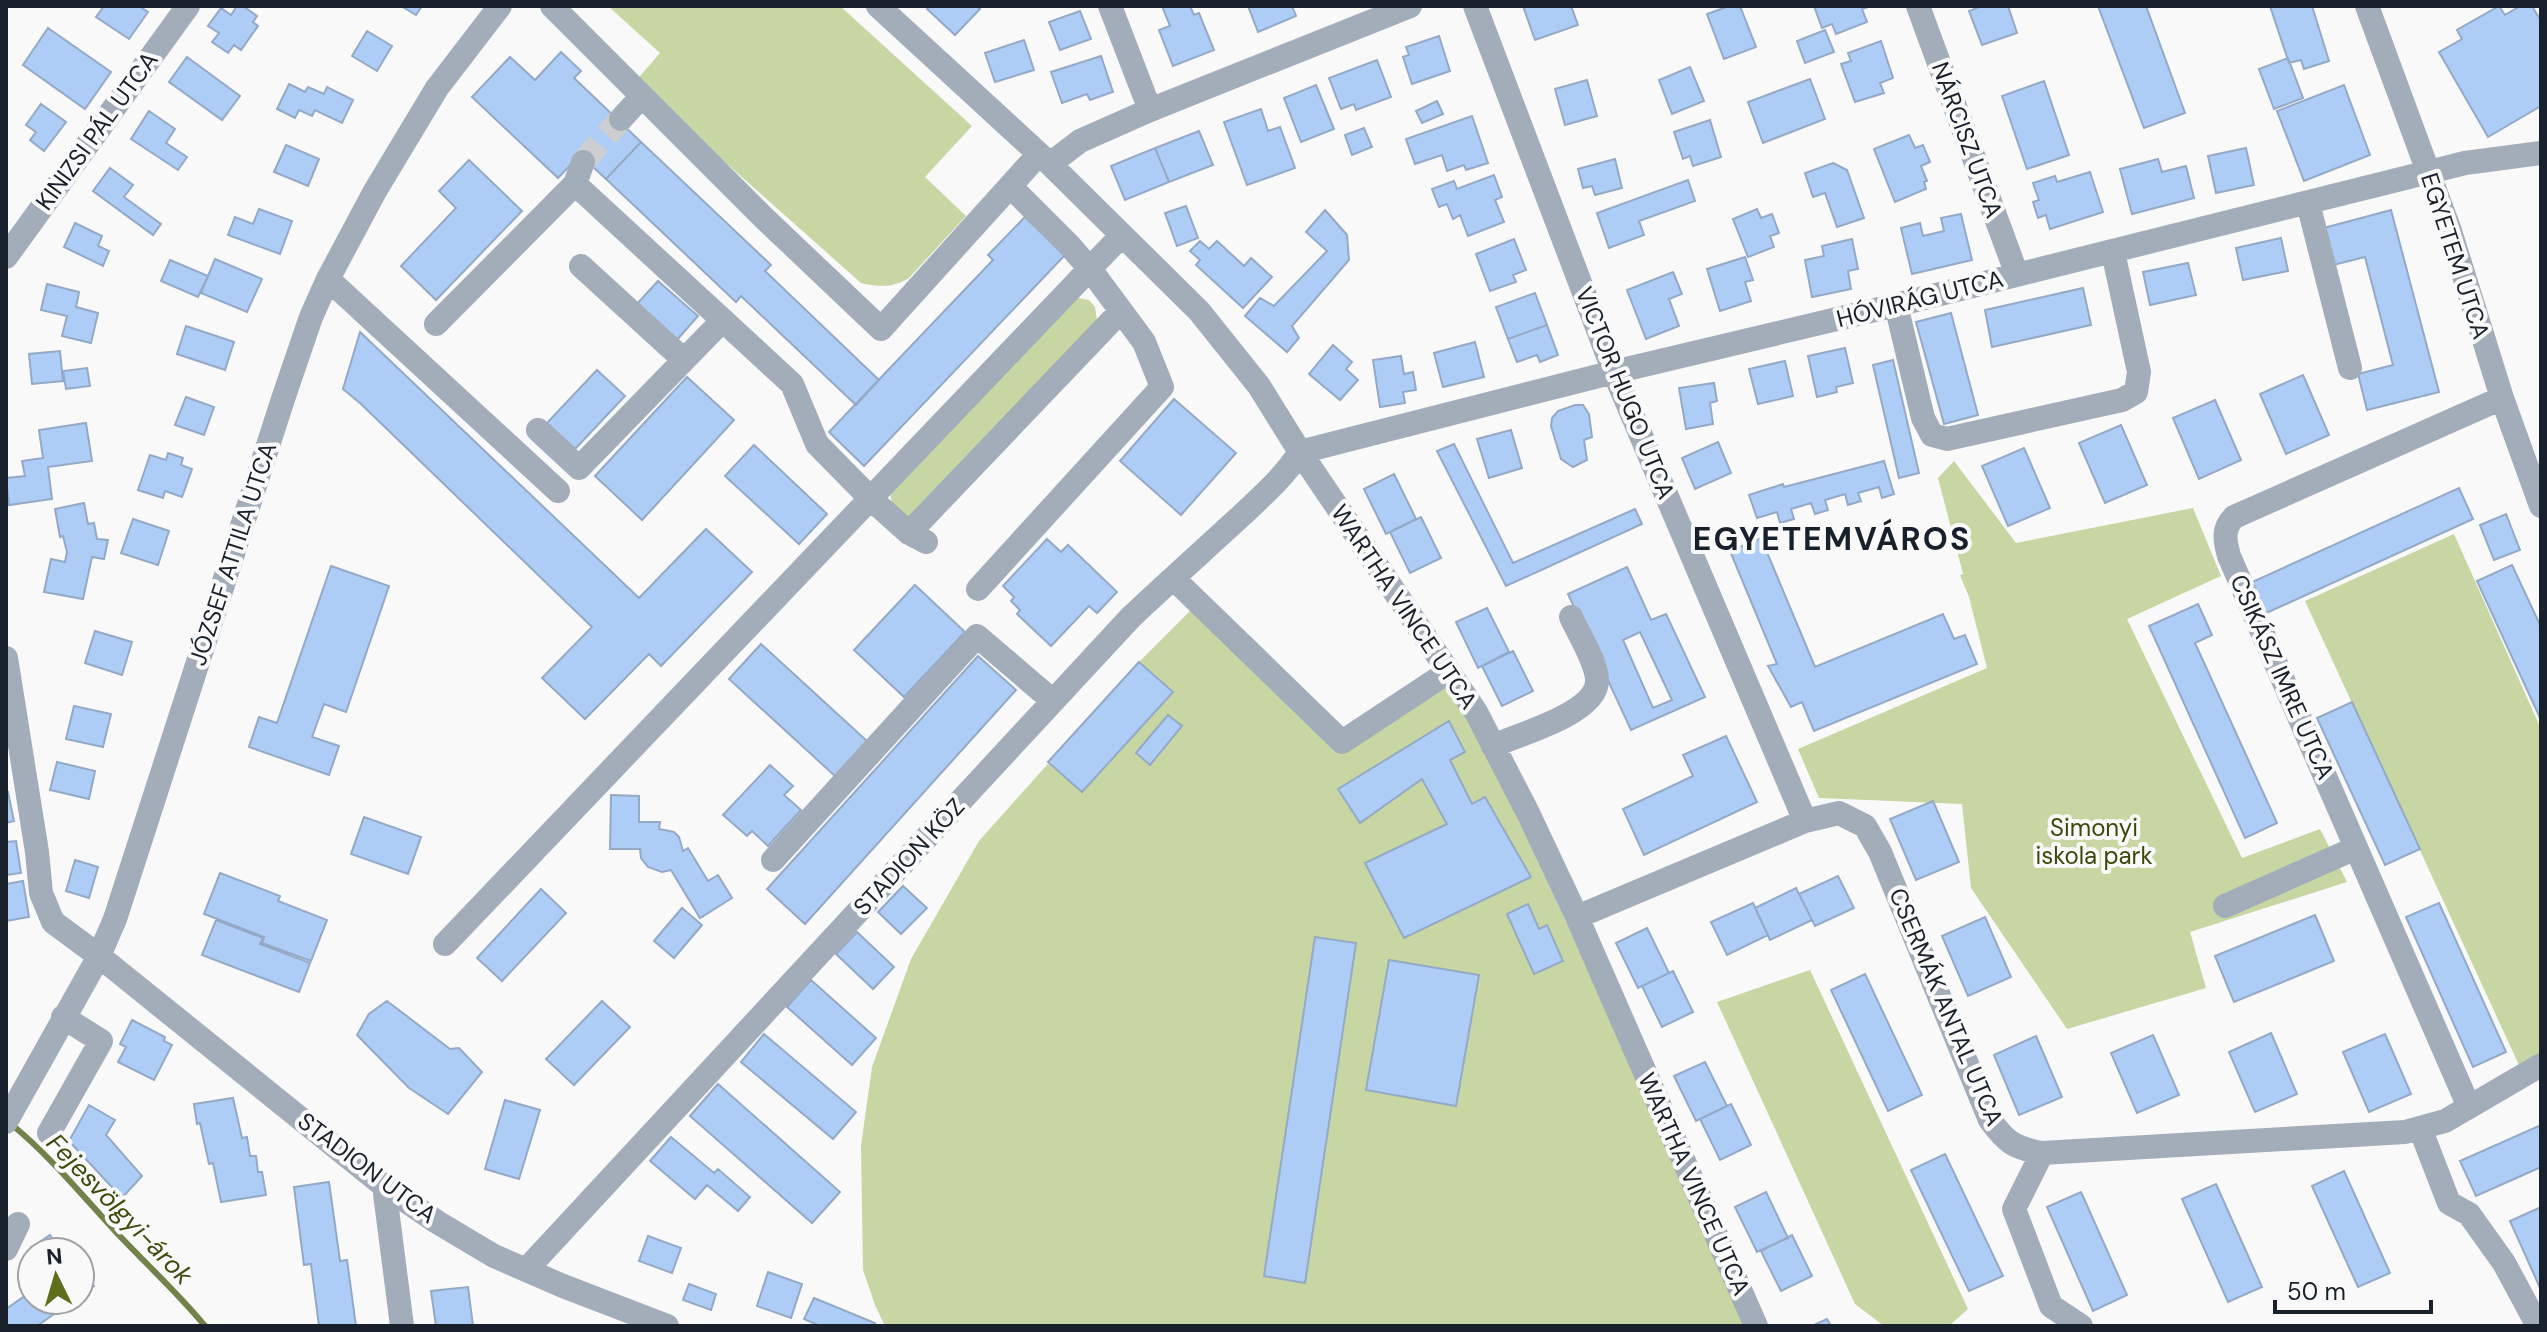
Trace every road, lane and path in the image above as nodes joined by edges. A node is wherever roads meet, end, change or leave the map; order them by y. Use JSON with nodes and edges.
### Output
{"nodes":[{"id":1,"x":188,"y":6,"type":"edge"},
{"id":2,"x":500,"y":6,"type":"edge"},
{"id":3,"x":552,"y":6,"type":"edge"},
{"id":4,"x":878,"y":6,"type":"edge"},
{"id":5,"x":1110,"y":6,"type":"edge"},
{"id":6,"x":1410,"y":6,"type":"edge"},
{"id":7,"x":1475,"y":6,"type":"edge"},
{"id":8,"x":1918,"y":6,"type":"edge"},
{"id":9,"x":2367,"y":6,"type":"edge"},
{"id":10,"x":641,"y":97,"type":"junction"},
{"id":11,"x":1150,"y":110,"type":"junction"},
{"id":12,"x":621,"y":119,"type":"tunnel mouth"},
{"id":13,"x":2541,"y":153,"type":"edge"},
{"id":14,"x":1045,"y":159,"type":"junction"},
{"id":15,"x":2428,"y":173,"type":"junction"},
{"id":16,"x":1010,"y":186,"type":"junction"},
{"id":17,"x":2308,"y":203,"type":"junction"},
{"id":18,"x":1122,"y":235,"type":"junction"},
{"id":19,"x":2113,"y":252,"type":"junction"},
{"id":20,"x":6,"y":257,"type":"edge"},
{"id":21,"x":581,"y":266,"type":"dead end"},
{"id":22,"x":1090,"y":269,"type":"junction"},
{"id":23,"x":2017,"y":275,"type":"junction"},
{"id":24,"x":328,"y":279,"type":"junction"},
{"id":25,"x":1896,"y":305,"type":"junction"},
{"id":26,"x":1120,"y":312,"type":"junction"},
{"id":27,"x":723,"y":320,"type":"junction"},
{"id":28,"x":436,"y":324,"type":"dead end"},
{"id":29,"x":684,"y":360,"type":"junction"},
{"id":30,"x":2350,"y":368,"type":"dead end"},
{"id":31,"x":1614,"y":372,"type":"junction"},
{"id":32,"x":2502,"y":398,"type":"junction"},
{"id":33,"x":538,"y":430,"type":"dead end"},
{"id":34,"x":1300,"y":452,"type":"junction"},
{"id":35,"x":558,"y":491,"type":"dead end"},
{"id":36,"x":871,"y":499,"type":"junction"},
{"id":37,"x":2541,"y":506,"type":"edge"},
{"id":38,"x":1174,"y":579,"type":"junction"},
{"id":39,"x":978,"y":589,"type":"dead end"},
{"id":40,"x":1571,"y":617,"type":"dead end"},
{"id":41,"x":6,"y":658,"type":"edge"},
{"id":42,"x":1448,"y":672,"type":"junction"},
{"id":43,"x":1053,"y":701,"type":"junction"},
{"id":44,"x":1493,"y":746,"type":"junction"},
{"id":45,"x":1805,"y":821,"type":"junction"},
{"id":46,"x":2356,"y":848,"type":"junction"},
{"id":47,"x":773,"y":860,"type":"dead end"},
{"id":48,"x":2225,"y":906,"type":"dead end"},
{"id":49,"x":1577,"y":917,"type":"junction"},
{"id":50,"x":445,"y":944,"type":"dead end"},
{"id":51,"x":99,"y":956,"type":"junction"},
{"id":52,"x":63,"y":1017,"type":"junction"},
{"id":53,"x":2541,"y":1065,"type":"edge"},
{"id":54,"x":2469,"y":1107,"type":"junction"},
{"id":55,"x":11,"y":1113,"type":"edge"},
{"id":56,"x":2420,"y":1128,"type":"junction"},
{"id":57,"x":49,"y":1133,"type":"dead end"},
{"id":58,"x":2042,"y":1153,"type":"junction"},
{"id":59,"x":384,"y":1186,"type":"junction"},
{"id":60,"x":18,"y":1224,"type":"dead end"},
{"id":61,"x":6,"y":1249,"type":"edge"},
{"id":62,"x":526,"y":1270,"type":"junction"},
{"id":63,"x":402,"y":1326,"type":"edge"},
{"id":64,"x":667,"y":1326,"type":"edge"},
{"id":65,"x":1756,"y":1326,"type":"edge"},
{"id":66,"x":2081,"y":1326,"type":"edge"},
{"id":67,"x":2538,"y":1326,"type":"edge"}],
"edges":[{"from":1,"to":20,"type":"street","name":"KINIZSI PÁL UTCA"},
{"from":2,"to":24,"type":"street","name":"JÓZSEF ATTILA UTCA"},
{"from":3,"to":10,"type":"street"},
{"from":4,"to":14,"type":"street","name":"WARTHA VINCE UTCA"},
{"from":5,"to":11,"type":"street"},
{"from":6,"to":11,"type":"street"},
{"from":7,"to":31,"type":"street","name":"VICTOR HUGO UTCA"},
{"from":8,"to":23,"type":"street","name":"NÁRCISZ UTCA"},
{"from":9,"to":15,"type":"street","name":"EGYETEM UTCA"},
{"from":10,"to":12,"type":"street"},
{"from":10,"to":16,"type":"street"},
{"from":11,"to":14,"type":"street"},
{"from":13,"to":15,"type":"street","name":"HÓVIRÁG UTCA"},
{"from":14,"to":16,"type":"street"},
{"from":14,"to":18,"type":"street","name":"WARTHA VINCE UTCA"},
{"from":15,"to":17,"type":"street","name":"HÓVIRÁG UTCA"},
{"from":15,"to":32,"type":"street","name":"EGYETEM UTCA"},
{"from":16,"to":22,"type":"street"},
{"from":17,"to":19,"type":"street","name":"HÓVIRÁG UTCA"},
{"from":17,"to":30,"type":"street"},
{"from":18,"to":22,"type":"street"},
{"from":18,"to":34,"type":"street","name":"WARTHA VINCE UTCA"},
{"from":19,"to":23,"type":"street","name":"HÓVIRÁG UTCA"},
{"from":19,"to":25,"type":"street"},
{"from":21,"to":29,"type":"street"},
{"from":22,"to":26,"type":"street"},
{"from":22,"to":36,"type":"street"},
{"from":23,"to":25,"type":"street","name":"HÓVIRÁG UTCA"},
{"from":24,"to":35,"type":"street"},
{"from":24,"to":51,"type":"street","name":"JÓZSEF ATTILA UTCA"},
{"from":25,"to":31,"type":"street","name":"HÓVIRÁG UTCA"},
{"from":26,"to":36,"type":"street"},
{"from":26,"to":39,"type":"street"},
{"from":27,"to":28,"type":"street"},
{"from":27,"to":29,"type":"street"},
{"from":27,"to":36,"type":"street"},
{"from":29,"to":33,"type":"street"},
{"from":31,"to":34,"type":"street","name":"HÓVIRÁG UTCA"},
{"from":31,"to":45,"type":"street","name":"VICTOR HUGO UTCA"},
{"from":32,"to":37,"type":"street","name":"EGYETEM UTCA"},
{"from":32,"to":46,"type":"street","name":"CSIKÁSZ IMRE UTCA"},
{"from":34,"to":38,"type":"street","name":"STADION KÖZ"},
{"from":34,"to":42,"type":"street","name":"WARTHA VINCE UTCA"},
{"from":36,"to":50,"type":"street"},
{"from":38,"to":42,"type":"street"},
{"from":38,"to":43,"type":"street","name":"STADION KÖZ"},
{"from":40,"to":44,"type":"street"},
{"from":41,"to":51,"type":"street","name":"STADION UTCA"},
{"from":42,"to":44,"type":"street","name":"WARTHA VINCE UTCA"},
{"from":43,"to":47,"type":"street"},
{"from":43,"to":62,"type":"street","name":"STADION KÖZ"},
{"from":44,"to":49,"type":"street","name":"WARTHA VINCE UTCA"},
{"from":45,"to":49,"type":"street","name":"CSERMÁK ANTAL UTCA"},
{"from":45,"to":58,"type":"street","name":"CSERMÁK ANTAL UTCA"},
{"from":46,"to":48,"type":"street"},
{"from":46,"to":54,"type":"street","name":"CSIKÁSZ IMRE UTCA"},
{"from":49,"to":65,"type":"street","name":"WARTHA VINCE UTCA"},
{"from":51,"to":52,"type":"street","name":"JÓZSEF ATTILA UTCA"},
{"from":51,"to":59,"type":"street","name":"STADION UTCA"},
{"from":52,"to":55,"type":"street","name":"JÓZSEF ATTILA UTCA"},
{"from":52,"to":57,"type":"street"},
{"from":53,"to":54,"type":"street","name":"CSERMÁK ANTAL UTCA"},
{"from":54,"to":56,"type":"street","name":"CSERMÁK ANTAL UTCA"},
{"from":56,"to":58,"type":"street","name":"CSERMÁK ANTAL UTCA"},
{"from":56,"to":67,"type":"street"},
{"from":58,"to":66,"type":"street"},
{"from":59,"to":62,"type":"street","name":"STADION UTCA"},
{"from":59,"to":63,"type":"street"},
{"from":60,"to":61,"type":"street"},
{"from":62,"to":64,"type":"street","name":"STADION UTCA"}]}
